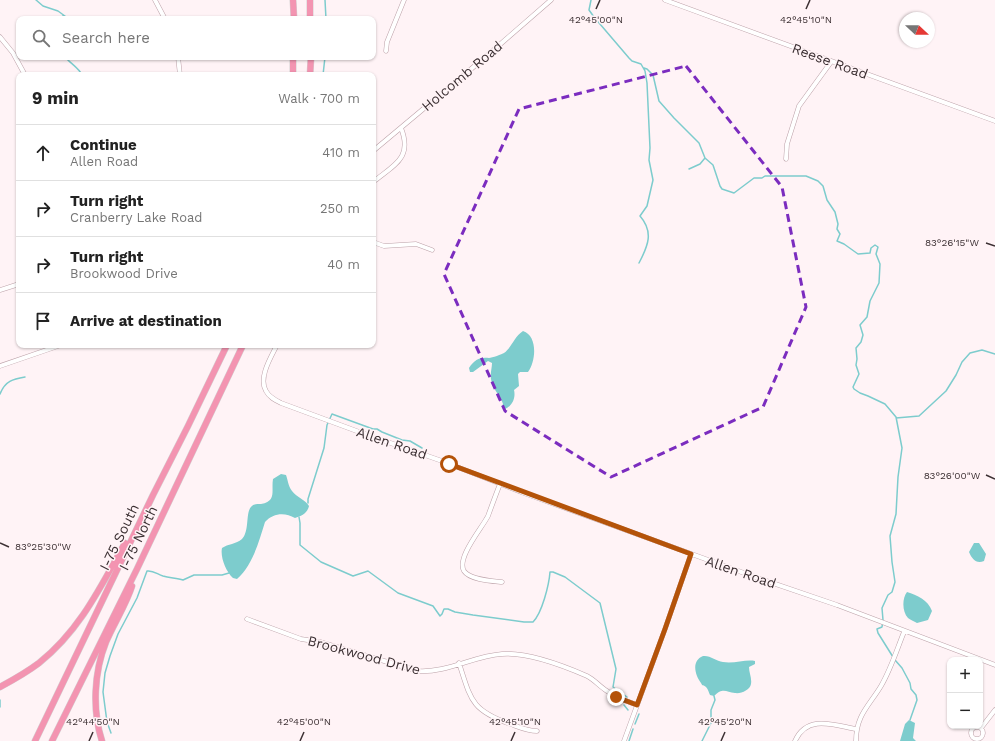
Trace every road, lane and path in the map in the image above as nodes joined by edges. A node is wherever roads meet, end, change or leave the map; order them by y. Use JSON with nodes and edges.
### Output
{"nodes":[{"id":1,"x":155,"y":0,"type":"edge"},
{"id":2,"x":293,"y":0,"type":"edge"},
{"id":3,"x":310,"y":0,"type":"edge"},
{"id":4,"x":404,"y":0,"type":"edge"},
{"id":5,"x":550,"y":0,"type":"edge"},
{"id":6,"x":665,"y":0,"type":"edge"},
{"id":7,"x":163,"y":16,"type":"edge"},
{"id":8,"x":294,"y":16,"type":"edge"},
{"id":9,"x":310,"y":16,"type":"edge"},
{"id":10,"x":0,"y":37,"type":"edge"},
{"id":11,"x":386,"y":51,"type":"dead end"},
{"id":12,"x":16,"y":58,"type":"edge"},
{"id":13,"x":17,"y":60,"type":"edge"},
{"id":14,"x":178,"y":60,"type":"edge"},
{"id":15,"x":294,"y":60,"type":"edge"},
{"id":16,"x":311,"y":60,"type":"edge"},
{"id":17,"x":830,"y":62,"type":"junction"},
{"id":18,"x":23,"y":72,"type":"edge"},
{"id":19,"x":180,"y":72,"type":"edge"},
{"id":20,"x":293,"y":72,"type":"edge"},
{"id":21,"x":310,"y":72,"type":"edge"},
{"id":22,"x":995,"y":121,"type":"edge"},
{"id":23,"x":401,"y":128,"type":"junction"},
{"id":24,"x":376,"y":149,"type":"edge"},
{"id":25,"x":786,"y":159,"type":"dead end"},
{"id":26,"x":376,"y":179,"type":"edge"},
{"id":27,"x":376,"y":243,"type":"edge"},
{"id":28,"x":432,"y":250,"type":"dead end"},
{"id":29,"x":16,"y":285,"type":"edge"},
{"id":30,"x":0,"y":290,"type":"edge"},
{"id":31,"x":51,"y":348,"type":"edge"},
{"id":32,"x":226,"y":348,"type":"edge"},
{"id":33,"x":242,"y":348,"type":"edge"},
{"id":34,"x":275,"y":348,"type":"edge"},
{"id":35,"x":0,"y":364,"type":"edge"},
{"id":36,"x":500,"y":484,"type":"junction"},
{"id":37,"x":153,"y":495,"type":"junction"},
{"id":38,"x":691,"y":554,"type":"junction"},
{"id":39,"x":137,"y":569,"type":"junction"},
{"id":40,"x":502,"y":582,"type":"dead end"},
{"id":41,"x":247,"y":619,"type":"dead end"},
{"id":42,"x":904,"y":632,"type":"junction"},
{"id":43,"x":460,"y":663,"type":"junction"},
{"id":44,"x":995,"y":665,"type":"edge"},
{"id":45,"x":0,"y":687,"type":"edge"},
{"id":46,"x":637,"y":705,"type":"junction"},
{"id":47,"x":995,"y":710,"type":"edge"},
{"id":48,"x":983,"y":725,"type":"edge"},
{"id":49,"x":856,"y":730,"type":"junction"},
{"id":50,"x":537,"y":731,"type":"dead end"},
{"id":51,"x":35,"y":741,"type":"edge"},
{"id":52,"x":52,"y":741,"type":"edge"},
{"id":53,"x":102,"y":741,"type":"edge"},
{"id":54,"x":624,"y":741,"type":"edge"},
{"id":55,"x":795,"y":741,"type":"edge"},
{"id":56,"x":856,"y":741,"type":"edge"}],
"edges":[{"from":1,"to":7,"type":"street"},
{"from":2,"to":8,"type":"highway"},
{"from":3,"to":9,"type":"highway"},
{"from":4,"to":11,"type":"street"},
{"from":5,"to":23,"type":"street","name":"Holcomb Road"},
{"from":6,"to":17,"type":"street","name":"Reese Road"},
{"from":10,"to":12,"type":"street"},
{"from":13,"to":18,"type":"street"},
{"from":14,"to":19,"type":"street"},
{"from":15,"to":20,"type":"highway"},
{"from":16,"to":21,"type":"highway"},
{"from":17,"to":22,"type":"street","name":"Reese Road"},
{"from":17,"to":25,"type":"street"},
{"from":23,"to":24,"type":"street","name":"Holcomb Road"},
{"from":23,"to":26,"type":"street"},
{"from":27,"to":28,"type":"street"},
{"from":29,"to":30,"type":"street"},
{"from":31,"to":35,"type":"street"},
{"from":32,"to":37,"type":"highway","name":"I-75 South"},
{"from":33,"to":39,"type":"highway","name":"I-75 North"},
{"from":34,"to":36,"type":"street","name":"Allen Road"},
{"from":36,"to":38,"type":"street","name":"Allen Road"},
{"from":36,"to":40,"type":"street"},
{"from":37,"to":45,"type":"highway"},
{"from":37,"to":51,"type":"highway","name":"I-75 South"},
{"from":38,"to":42,"type":"street","name":"Allen Road"},
{"from":38,"to":46,"type":"street"},
{"from":39,"to":52,"type":"highway","name":"I-75 North"},
{"from":39,"to":53,"type":"highway"},
{"from":41,"to":43,"type":"street","name":"Brookwood Drive"},
{"from":42,"to":44,"type":"street","name":"Allen Road"},
{"from":42,"to":49,"type":"street"},
{"from":43,"to":46,"type":"street","name":"Brookwood Drive"},
{"from":43,"to":50,"type":"street"},
{"from":46,"to":54,"type":"street"},
{"from":47,"to":48,"type":"street"},
{"from":49,"to":55,"type":"street"},
{"from":49,"to":56,"type":"street"}]}
